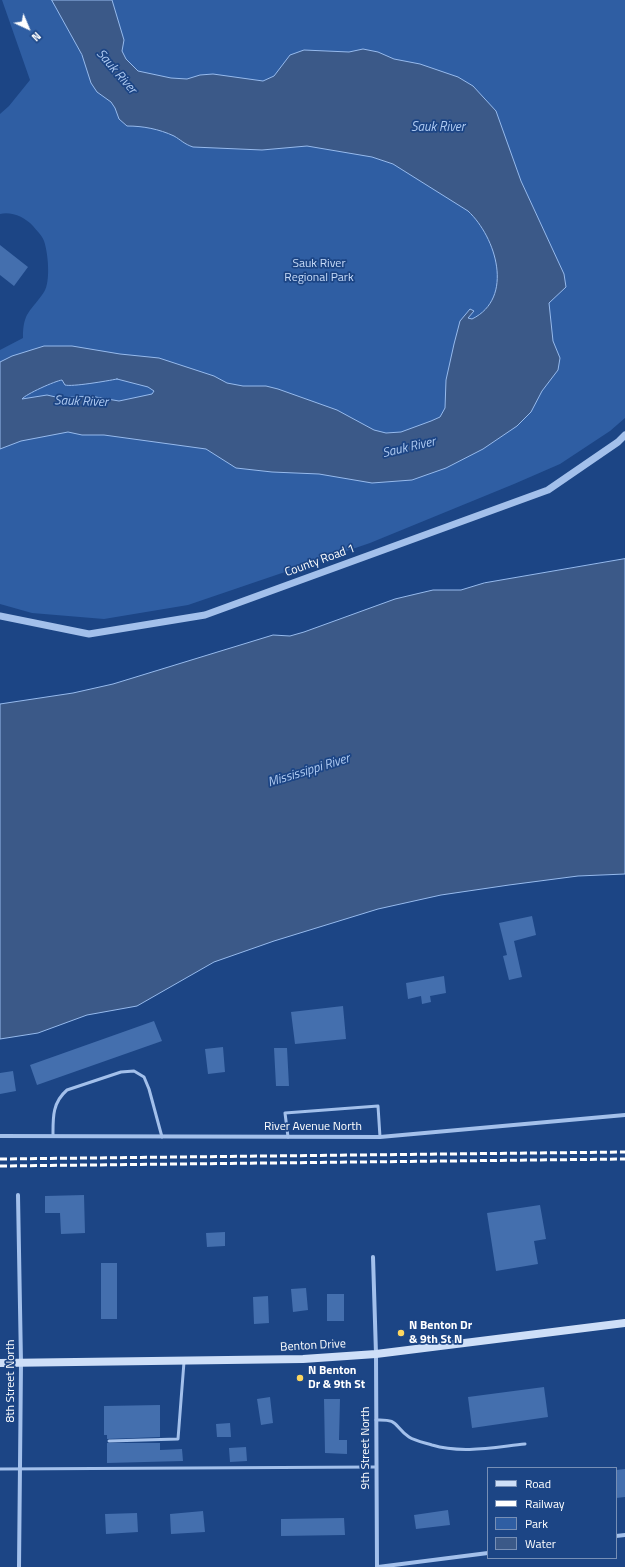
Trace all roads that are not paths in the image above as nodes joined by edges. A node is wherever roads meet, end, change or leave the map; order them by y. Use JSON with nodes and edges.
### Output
{"nodes":[{"id":1,"x":625,"y":435,"type":"edge"},
{"id":2,"x":0,"y":616,"type":"edge"},
{"id":3,"x":625,"y":1115,"type":"edge"},
{"id":4,"x":0,"y":1136,"type":"edge"},
{"id":5,"x":54,"y":1136,"type":"junction"},
{"id":6,"x":162,"y":1137,"type":"junction"},
{"id":7,"x":288,"y":1137,"type":"junction"},
{"id":8,"x":380,"y":1137,"type":"junction"},
{"id":9,"x":18,"y":1195,"type":"dead end"},
{"id":10,"x":373,"y":1257,"type":"dead end"},
{"id":11,"x":625,"y":1323,"type":"edge"},
{"id":12,"x":376,"y":1354,"type":"junction"},
{"id":13,"x":184,"y":1360,"type":"junction"},
{"id":14,"x":0,"y":1363,"type":"edge"},
{"id":15,"x":21,"y":1363,"type":"junction"},
{"id":16,"x":376,"y":1420,"type":"junction"},
{"id":17,"x":109,"y":1441,"type":"dead end"},
{"id":18,"x":525,"y":1444,"type":"dead end"},
{"id":19,"x":375,"y":1467,"type":"junction"},
{"id":20,"x":0,"y":1469,"type":"edge"},
{"id":21,"x":20,"y":1469,"type":"junction"},
{"id":22,"x":487,"y":1553,"type":"edge"},
{"id":23,"x":19,"y":1567,"type":"edge"},
{"id":24,"x":378,"y":1567,"type":"edge"}],
"edges":[{"from":1,"to":2,"type":"street","name":"County Road 1"},
{"from":3,"to":8,"type":"street","name":"River Avenue North"},
{"from":4,"to":5,"type":"street","name":"River Avenue North"},
{"from":5,"to":6,"type":"street","name":"River Avenue North"},
{"from":5,"to":6,"type":"lane"},
{"from":6,"to":7,"type":"street","name":"River Avenue North"},
{"from":7,"to":8,"type":"street","name":"River Avenue North"},
{"from":7,"to":8,"type":"lane"},
{"from":9,"to":15,"type":"street","name":"8th Street North"},
{"from":10,"to":12,"type":"street","name":"9th Street North"},
{"from":11,"to":12,"type":"main road","name":"Benton Drive"},
{"from":12,"to":13,"type":"main road","name":"Benton Drive"},
{"from":12,"to":16,"type":"street","name":"9th Street North"},
{"from":13,"to":15,"type":"main road","name":"Benton Drive"},
{"from":13,"to":17,"type":"lane"},
{"from":14,"to":15,"type":"main road","name":"Benton Drive"},
{"from":15,"to":21,"type":"street","name":"8th Street North"},
{"from":16,"to":18,"type":"lane"},
{"from":16,"to":19,"type":"street","name":"9th Street North"},
{"from":19,"to":21,"type":"lane"},
{"from":19,"to":24,"type":"street","name":"9th Street North"},
{"from":20,"to":21,"type":"lane"},
{"from":21,"to":23,"type":"street","name":"8th Street North"},
{"from":22,"to":24,"type":"street"}]}
